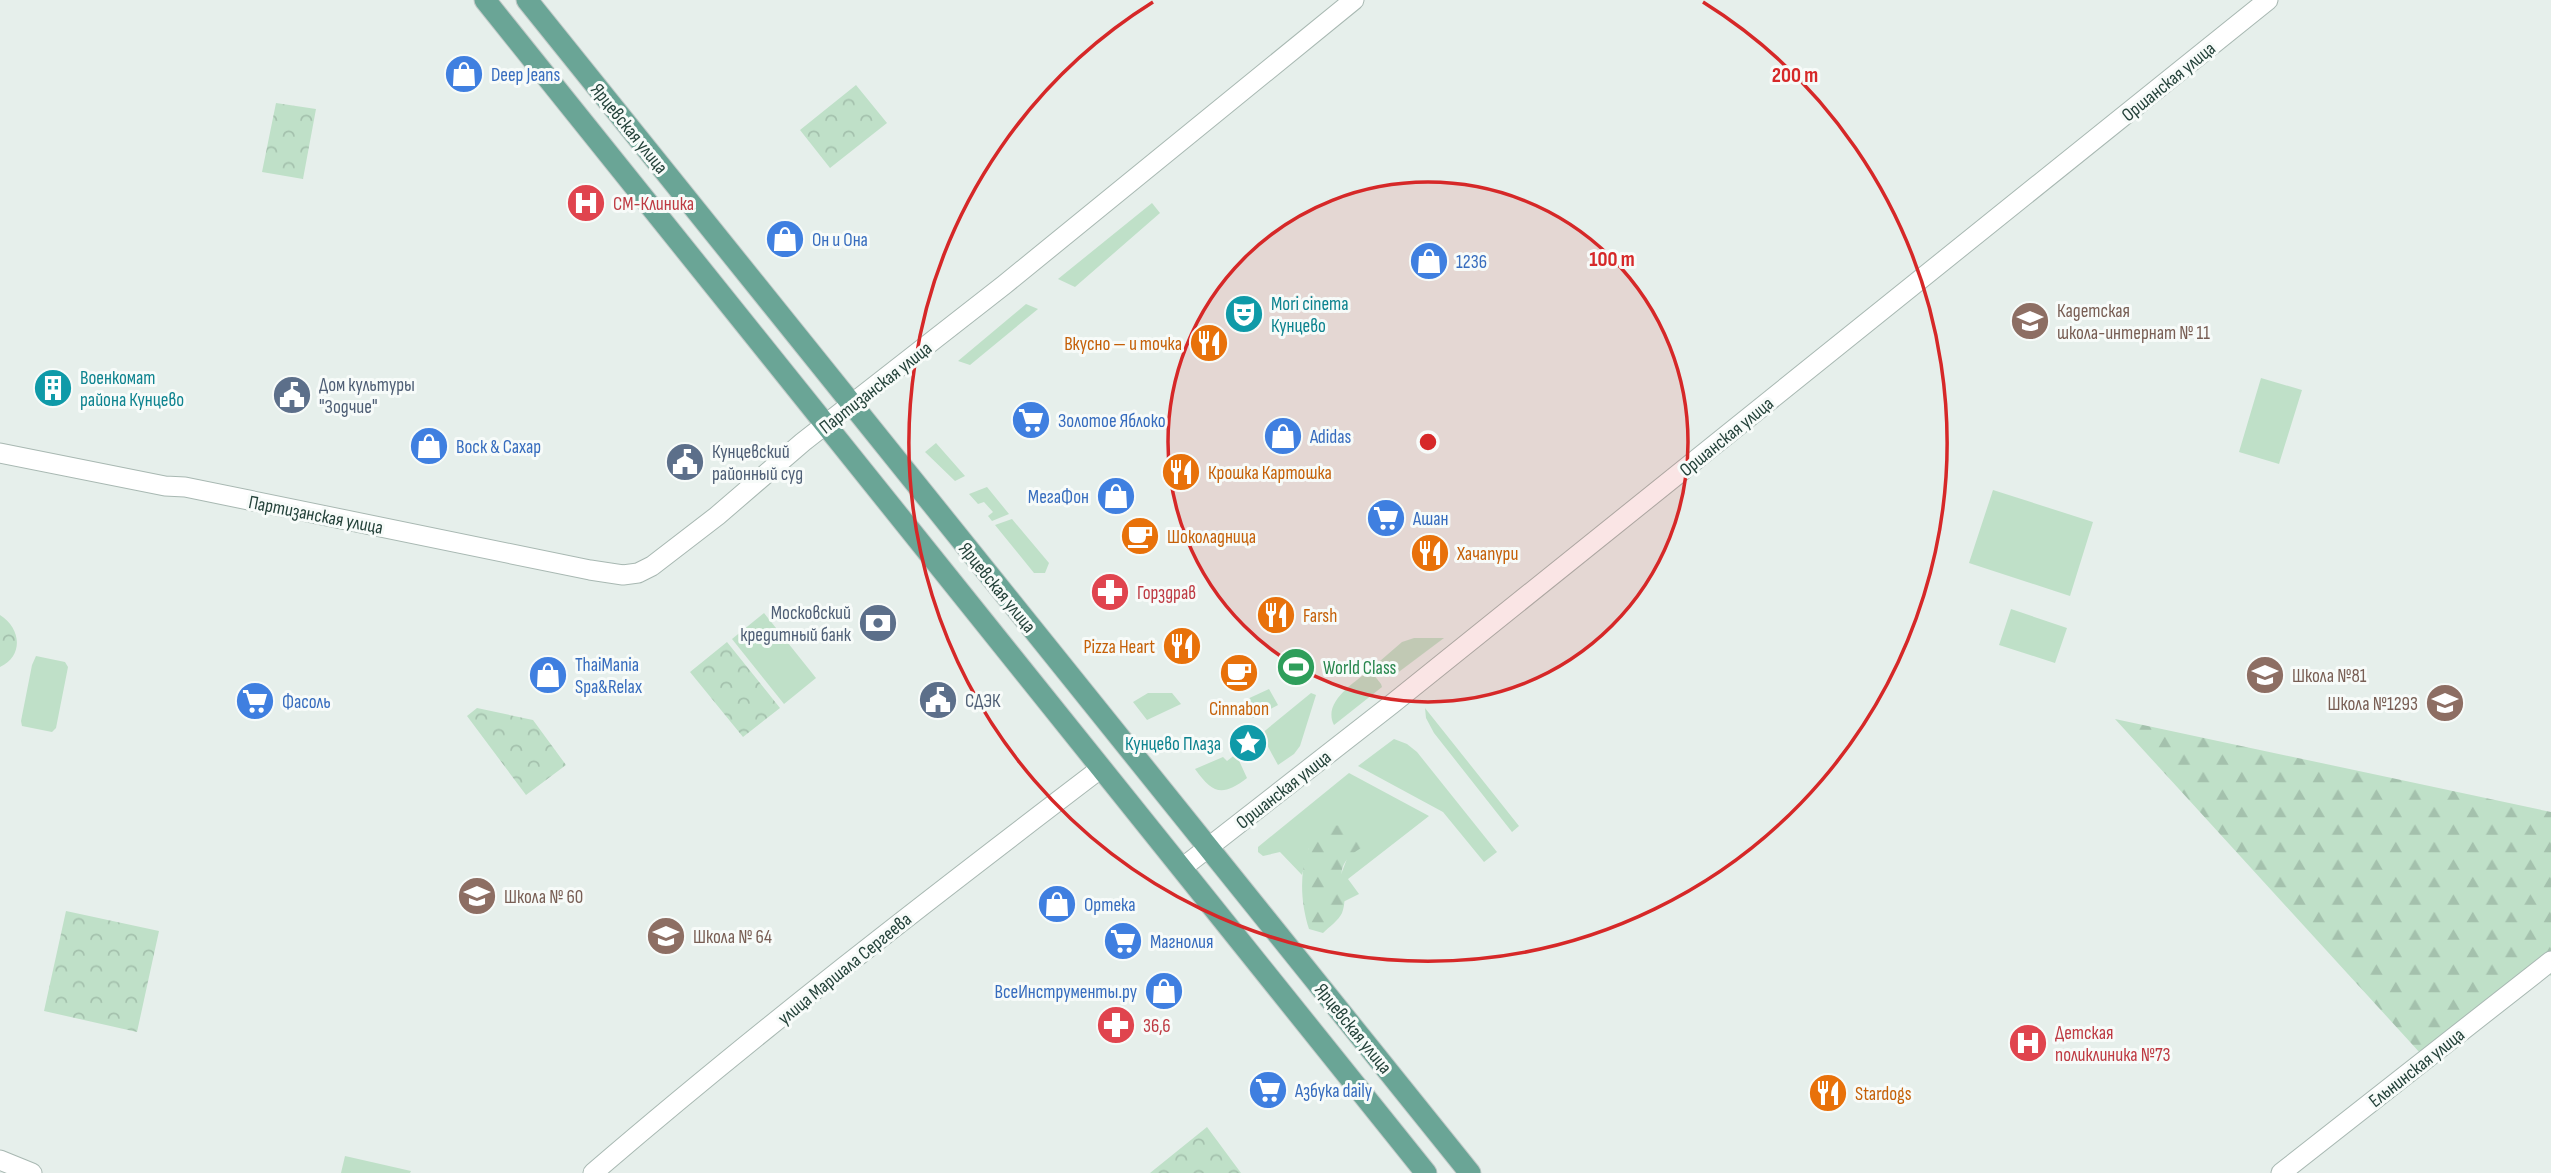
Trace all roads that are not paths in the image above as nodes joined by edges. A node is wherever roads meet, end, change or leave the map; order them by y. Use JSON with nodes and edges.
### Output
{"nodes":[{"id":1,"x":485,"y":0,"type":"edge"},
{"id":2,"x":527,"y":0,"type":"edge"},
{"id":3,"x":1354,"y":0,"type":"edge"},
{"id":4,"x":2268,"y":0,"type":"edge"},
{"id":5,"x":852,"y":405,"type":"junction"},
{"id":6,"x":826,"y":426,"type":"junction"},
{"id":7,"x":0,"y":453,"type":"edge"},
{"id":8,"x":1100,"y":768,"type":"junction"},
{"id":9,"x":1208,"y":847,"type":"junction"},
{"id":10,"x":1181,"y":868,"type":"junction"},
{"id":11,"x":2551,"y":961,"type":"edge"},
{"id":12,"x":0,"y":1160,"type":"edge"},
{"id":13,"x":32,"y":1173,"type":"edge"},
{"id":14,"x":593,"y":1173,"type":"edge"},
{"id":15,"x":1426,"y":1173,"type":"edge"},
{"id":16,"x":1470,"y":1173,"type":"edge"},
{"id":17,"x":2281,"y":1173,"type":"edge"}],
"edges":[{"from":1,"to":6,"type":"main road","name":"Ярцевская улица"},
{"from":2,"to":5,"type":"main road","name":"Ярцевская улица"},
{"from":3,"to":5,"type":"street","name":"Партизанская улица"},
{"from":4,"to":9,"type":"street","name":"Оршанская улица"},
{"from":5,"to":6,"type":"street","name":"Партизанская улица"},
{"from":5,"to":9,"type":"main road","name":"Ярцевская улица"},
{"from":6,"to":7,"type":"street","name":"Партизанская улица"},
{"from":6,"to":8,"type":"main road","name":"Ярцевская улица"},
{"from":8,"to":10,"type":"main road","name":"Ярцевская улица"},
{"from":8,"to":14,"type":"street","name":"улица Маршала Сергеева"},
{"from":9,"to":10,"type":"street","name":"Оршанская улица"},
{"from":9,"to":16,"type":"main road","name":"Ярцевская улица"},
{"from":10,"to":15,"type":"main road","name":"Ярцевская улица"},
{"from":11,"to":17,"type":"street","name":"Ельнинская улица"},
{"from":12,"to":13,"type":"street"}]}
